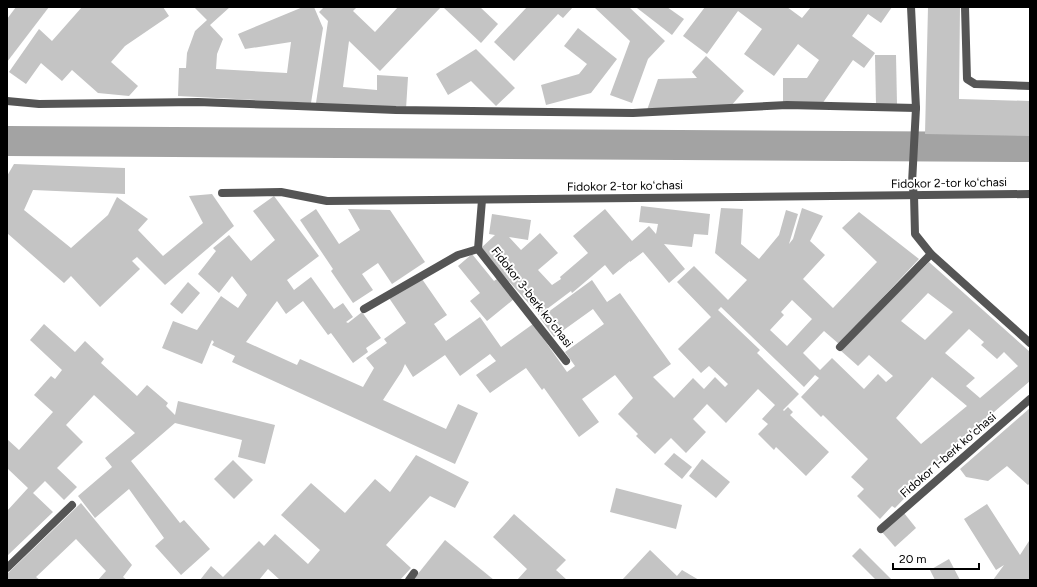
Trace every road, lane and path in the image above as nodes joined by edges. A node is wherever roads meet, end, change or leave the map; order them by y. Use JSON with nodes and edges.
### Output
{"nodes":[{"id":1,"x":911,"y":7,"type":"edge"},
{"id":2,"x":965,"y":7,"type":"edge"},
{"id":3,"x":1030,"y":86,"type":"edge"},
{"id":4,"x":7,"y":102,"type":"edge"},
{"id":5,"x":916,"y":108,"type":"junction"},
{"id":6,"x":222,"y":193,"type":"dead end"},
{"id":7,"x":1030,"y":194,"type":"edge"},
{"id":8,"x":914,"y":195,"type":"junction"},
{"id":9,"x":482,"y":200,"type":"junction"},
{"id":10,"x":478,"y":249,"type":"junction"},
{"id":11,"x":931,"y":254,"type":"junction"},
{"id":12,"x":364,"y":309,"type":"dead end"},
{"id":13,"x":1030,"y":343,"type":"edge"},
{"id":14,"x":840,"y":347,"type":"dead end"},
{"id":15,"x":566,"y":361,"type":"dead end"},
{"id":16,"x":1030,"y":399,"type":"edge"},
{"id":17,"x":72,"y":505,"type":"dead end"},
{"id":18,"x":881,"y":529,"type":"dead end"},
{"id":19,"x":7,"y":568,"type":"edge"},
{"id":20,"x":414,"y":573,"type":"dead end"},
{"id":21,"x":408,"y":580,"type":"edge"}],
"edges":[{"from":1,"to":5,"type":"street"},
{"from":2,"to":3,"type":"street"},
{"from":4,"to":5,"type":"street"},
{"from":5,"to":8,"type":"street"},
{"from":6,"to":9,"type":"street","name":"Fidokor 2-tor koʻchasi"},
{"from":7,"to":8,"type":"street","name":"Fidokor 2-tor koʻchasi"},
{"from":8,"to":9,"type":"street","name":"Fidokor 2-tor koʻchasi"},
{"from":8,"to":11,"type":"street"},
{"from":9,"to":10,"type":"street","name":"Fidokor 3-berk koʻchasi"},
{"from":10,"to":12,"type":"street","name":"Fidokor 3-berk koʻchasi"},
{"from":10,"to":15,"type":"street","name":"Fidokor 3-berk koʻchasi"},
{"from":11,"to":13,"type":"street"},
{"from":11,"to":14,"type":"street"},
{"from":16,"to":18,"type":"street","name":"Fidokor 1-berk koʻchasi"},
{"from":17,"to":19,"type":"street"},
{"from":20,"to":21,"type":"street"}]}
